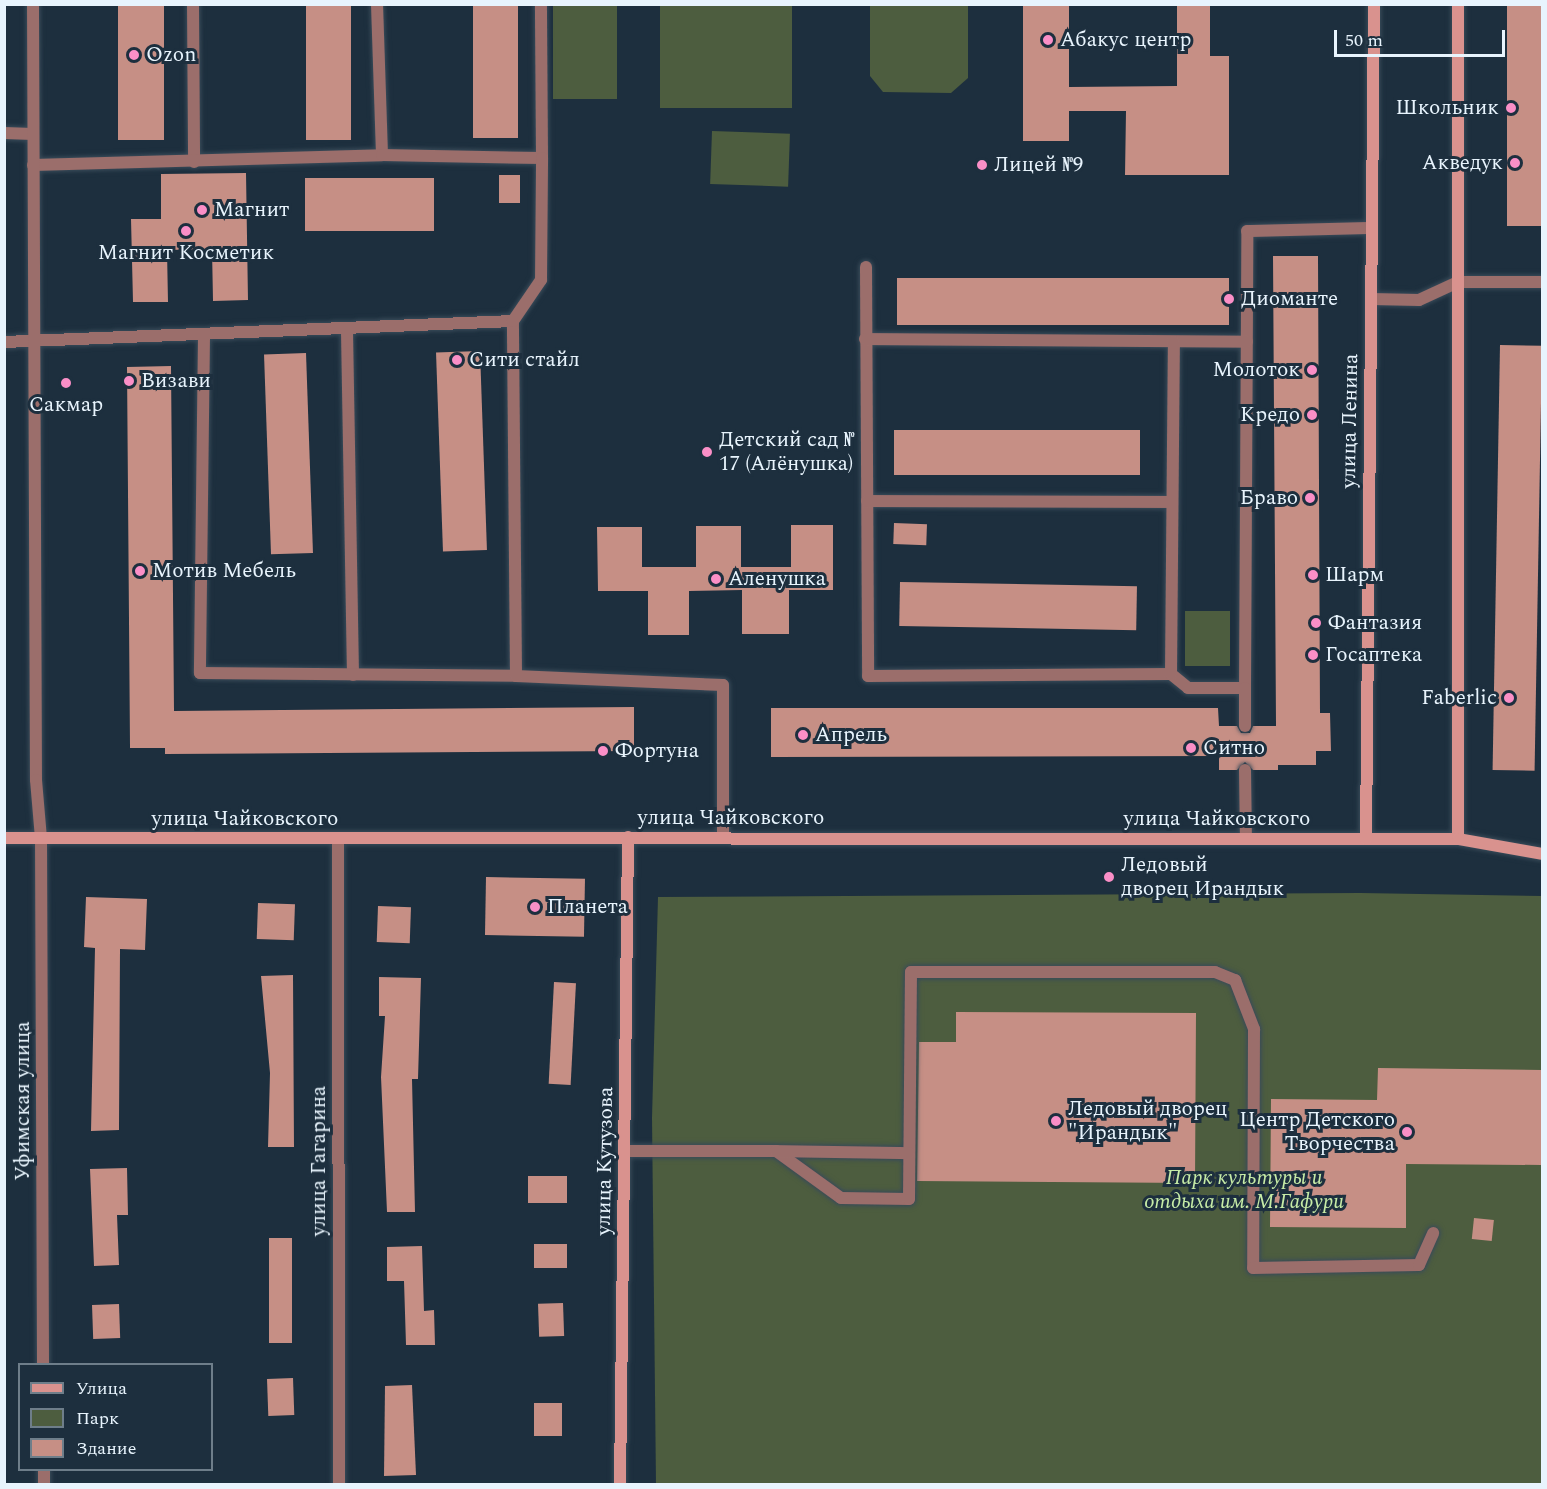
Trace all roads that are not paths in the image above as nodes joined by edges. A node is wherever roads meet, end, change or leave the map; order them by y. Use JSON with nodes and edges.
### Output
{"nodes":[{"id":1,"x":33,"y":4,"type":"edge"},
{"id":2,"x":193,"y":4,"type":"edge"},
{"id":3,"x":377,"y":4,"type":"edge"},
{"id":4,"x":541,"y":4,"type":"edge"},
{"id":5,"x":1374,"y":4,"type":"edge"},
{"id":6,"x":1458,"y":4,"type":"edge"},
{"id":7,"x":4,"y":133,"type":"edge"},
{"id":8,"x":33,"y":134,"type":"junction"},
{"id":9,"x":382,"y":155,"type":"junction"},
{"id":10,"x":542,"y":158,"type":"junction"},
{"id":11,"x":194,"y":162,"type":"junction"},
{"id":12,"x":33,"y":165,"type":"junction"},
{"id":13,"x":1372,"y":228,"type":"junction"},
{"id":14,"x":866,"y":267,"type":"dead end"},
{"id":15,"x":1458,"y":282,"type":"junction"},
{"id":16,"x":1542,"y":282,"type":"edge"},
{"id":17,"x":1371,"y":299,"type":"junction"},
{"id":18,"x":513,"y":321,"type":"junction"},
{"id":19,"x":347,"y":331,"type":"junction"},
{"id":20,"x":204,"y":336,"type":"junction"},
{"id":21,"x":865,"y":339,"type":"junction"},
{"id":22,"x":4,"y":342,"type":"edge"},
{"id":23,"x":33,"y":342,"type":"junction"},
{"id":24,"x":1174,"y":342,"type":"junction"},
{"id":25,"x":1247,"y":342,"type":"junction"},
{"id":26,"x":867,"y":501,"type":"junction"},
{"id":27,"x":1171,"y":502,"type":"junction"},
{"id":28,"x":1171,"y":674,"type":"junction"},
{"id":29,"x":353,"y":675,"type":"junction"},
{"id":30,"x":516,"y":676,"type":"junction"},
{"id":31,"x":1245,"y":688,"type":"junction"},
{"id":32,"x":1245,"y":726,"type":"dead end"},
{"id":33,"x":1245,"y":770,"type":"dead end"},
{"id":34,"x":628,"y":837,"type":"junction"},
{"id":35,"x":723,"y":837,"type":"junction"},
{"id":36,"x":4,"y":838,"type":"edge"},
{"id":37,"x":42,"y":838,"type":"junction"},
{"id":38,"x":338,"y":838,"type":"junction"},
{"id":39,"x":1246,"y":838,"type":"junction"},
{"id":40,"x":1366,"y":838,"type":"junction"},
{"id":41,"x":1458,"y":838,"type":"junction"},
{"id":42,"x":1542,"y":854,"type":"edge"},
{"id":43,"x":625,"y":1151,"type":"junction"},
{"id":44,"x":776,"y":1151,"type":"junction"},
{"id":45,"x":909,"y":1153,"type":"junction"},
{"id":46,"x":1433,"y":1233,"type":"dead end"},
{"id":47,"x":43,"y":1363,"type":"edge"},
{"id":48,"x":339,"y":1485,"type":"edge"},
{"id":49,"x":620,"y":1485,"type":"edge"}],
"edges":[{"from":1,"to":8,"type":"street","name":"Уфимская улица"},
{"from":2,"to":11,"type":"street"},
{"from":3,"to":9,"type":"street"},
{"from":4,"to":10,"type":"street"},
{"from":5,"to":13,"type":"main road","name":"улица Ленина"},
{"from":6,"to":15,"type":"main road"},
{"from":7,"to":8,"type":"street"},
{"from":8,"to":12,"type":"street","name":"Уфимская улица"},
{"from":9,"to":10,"type":"street"},
{"from":9,"to":11,"type":"street"},
{"from":10,"to":18,"type":"street"},
{"from":11,"to":12,"type":"street"},
{"from":12,"to":23,"type":"street","name":"Уфимская улица"},
{"from":13,"to":17,"type":"main road","name":"улица Ленина"},
{"from":13,"to":25,"type":"street"},
{"from":14,"to":21,"type":"street"},
{"from":15,"to":16,"type":"street"},
{"from":15,"to":17,"type":"street"},
{"from":15,"to":41,"type":"main road"},
{"from":17,"to":40,"type":"main road","name":"улица Ленина"},
{"from":18,"to":19,"type":"street"},
{"from":18,"to":30,"type":"street"},
{"from":19,"to":20,"type":"street"},
{"from":19,"to":29,"type":"street"},
{"from":20,"to":23,"type":"street"},
{"from":20,"to":29,"type":"street"},
{"from":21,"to":24,"type":"street"},
{"from":21,"to":26,"type":"street"},
{"from":22,"to":23,"type":"street"},
{"from":23,"to":37,"type":"street","name":"Уфимская улица"},
{"from":24,"to":25,"type":"street"},
{"from":24,"to":27,"type":"street"},
{"from":25,"to":31,"type":"street"},
{"from":26,"to":27,"type":"street"},
{"from":26,"to":28,"type":"street"},
{"from":27,"to":28,"type":"street"},
{"from":28,"to":31,"type":"street"},
{"from":29,"to":30,"type":"street"},
{"from":30,"to":35,"type":"street"},
{"from":31,"to":32,"type":"street"},
{"from":33,"to":39,"type":"street"},
{"from":34,"to":35,"type":"main road","name":"улица Чайковского"},
{"from":34,"to":38,"type":"main road","name":"улица Чайковского"},
{"from":34,"to":43,"type":"main road","name":"улица Кутузова"},
{"from":35,"to":39,"type":"main road","name":"улица Чайковского"},
{"from":36,"to":37,"type":"main road","name":"улица Чайковского"},
{"from":37,"to":38,"type":"main road","name":"улица Чайковского"},
{"from":37,"to":47,"type":"street","name":"Уфимская улица"},
{"from":38,"to":48,"type":"street","name":"улица Гагарина"},
{"from":39,"to":40,"type":"main road","name":"улица Чайковского"},
{"from":40,"to":41,"type":"main road","name":"улица Чайковского"},
{"from":41,"to":42,"type":"main road","name":"улица Чайковского"},
{"from":43,"to":44,"type":"street"},
{"from":43,"to":49,"type":"main road","name":"улица Кутузова"},
{"from":44,"to":45,"type":"street"},
{"from":44,"to":45,"type":"street"},
{"from":45,"to":46,"type":"street"}]}
